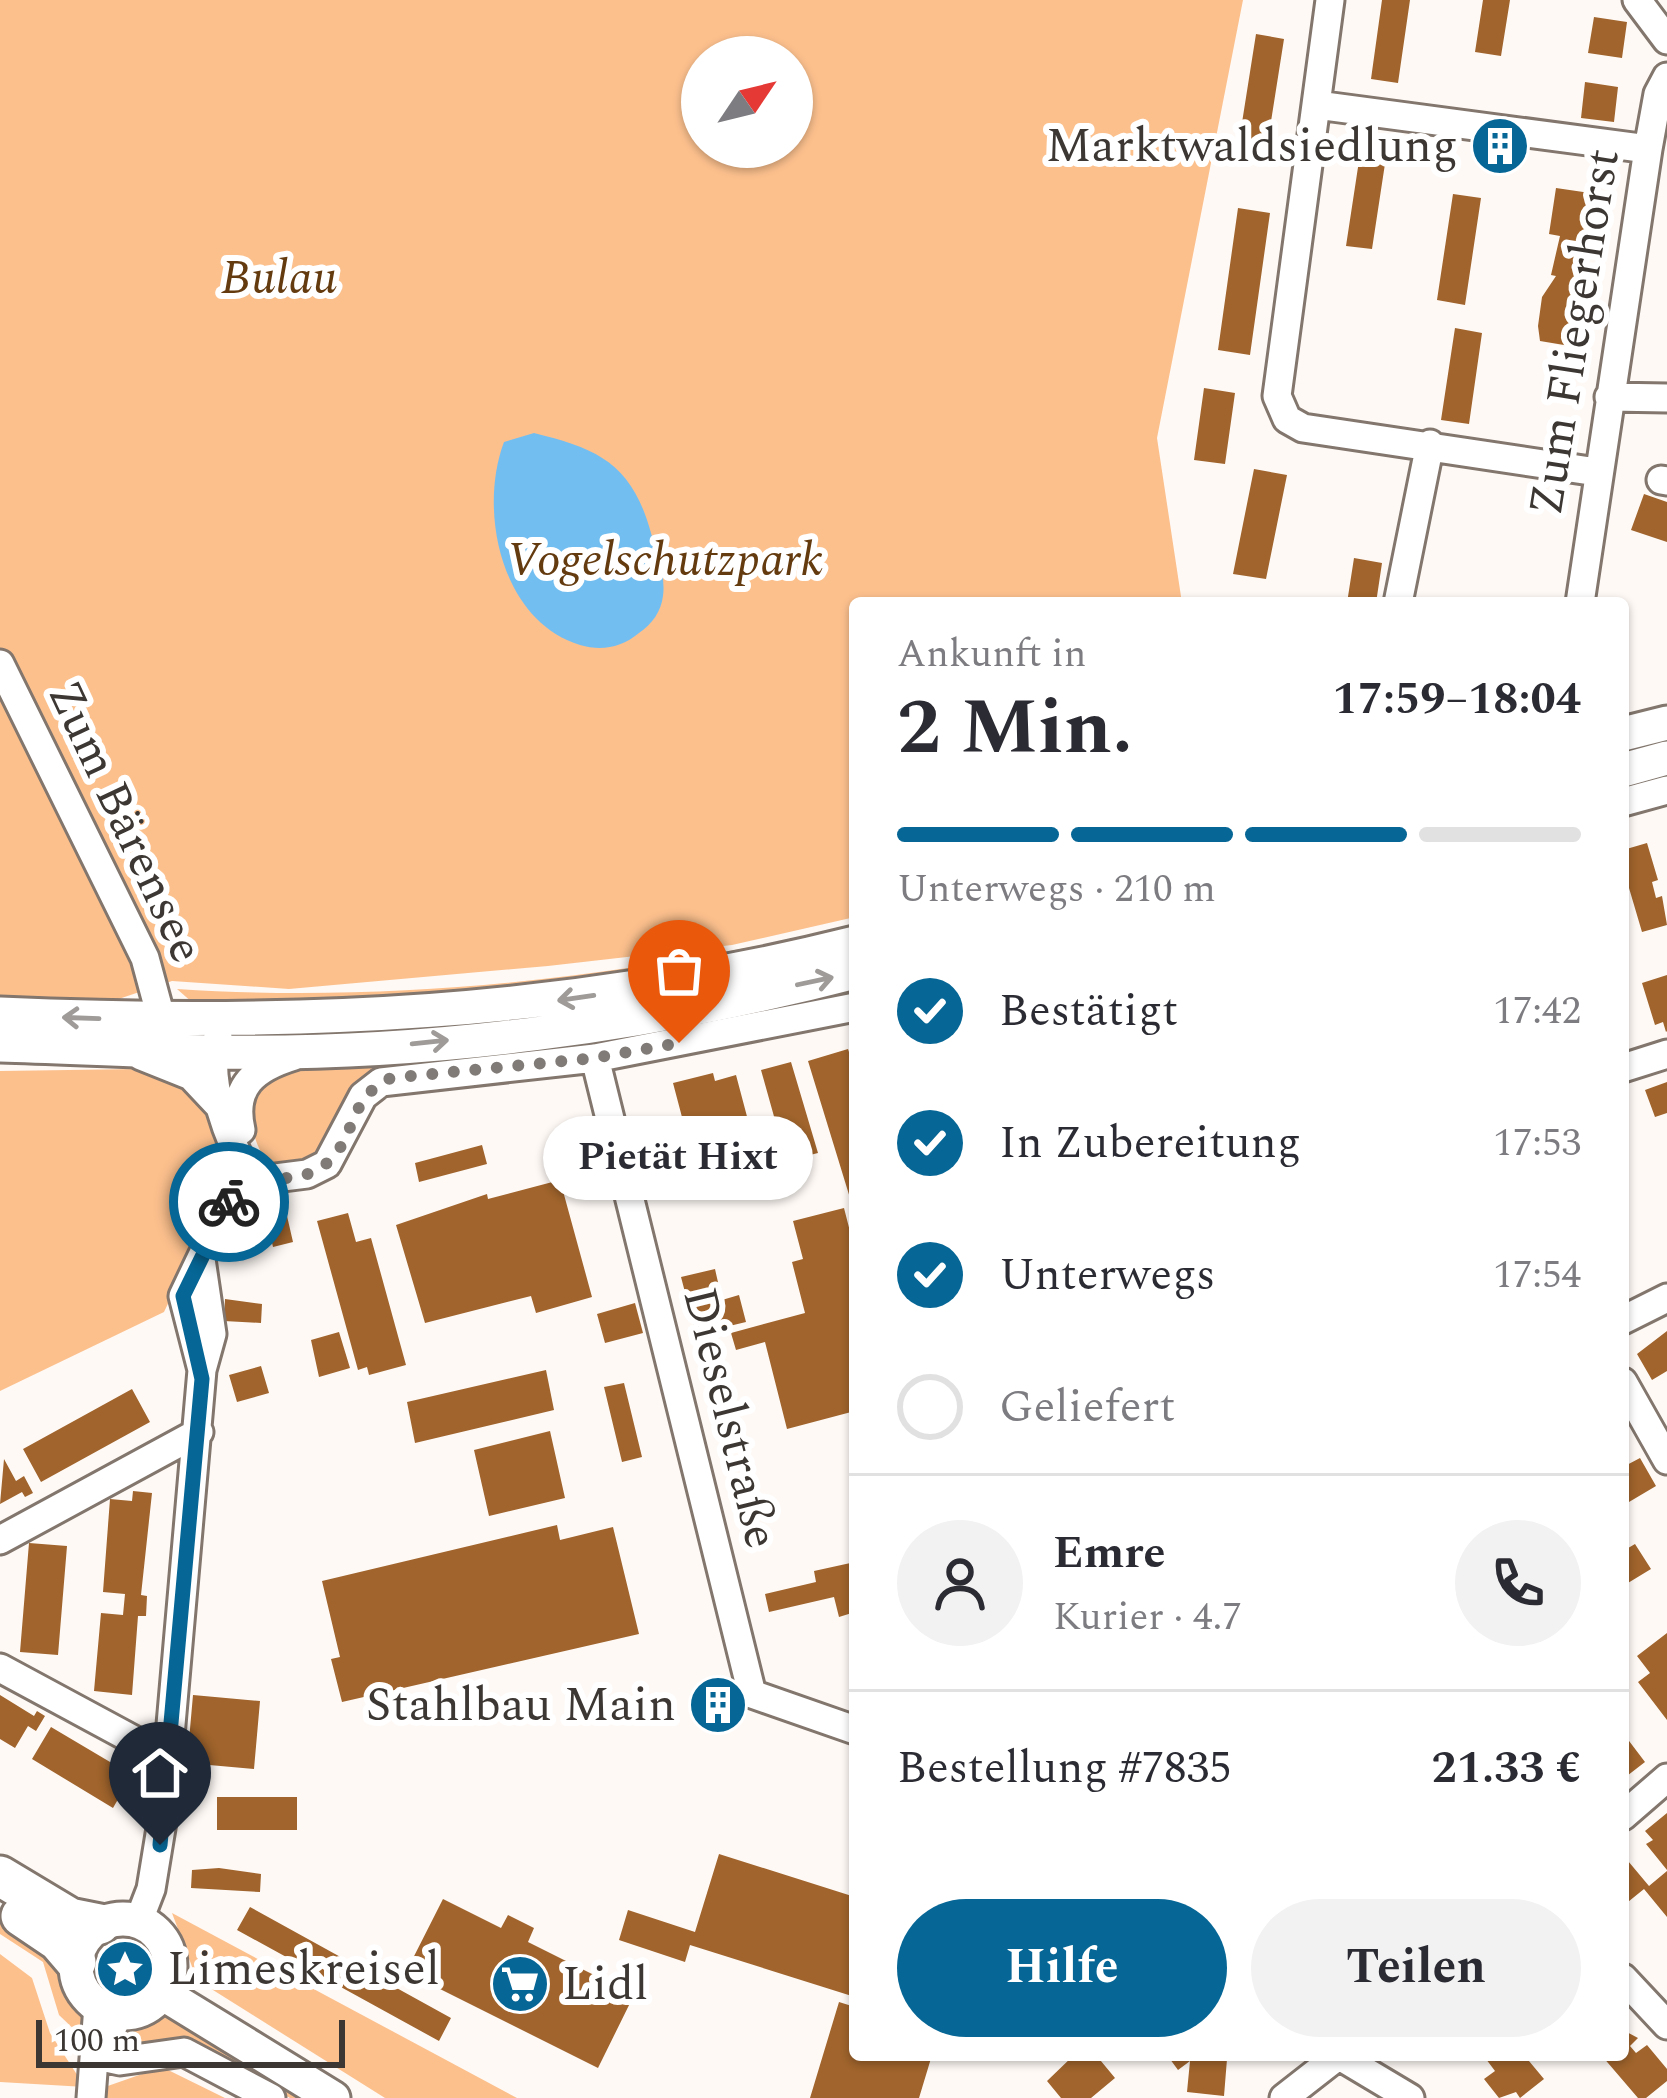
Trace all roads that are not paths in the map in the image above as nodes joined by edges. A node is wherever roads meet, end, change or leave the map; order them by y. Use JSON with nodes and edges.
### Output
{"nodes":[{"id":1,"x":1330,"y":0,"type":"edge"},
{"id":2,"x":1637,"y":0,"type":"edge"},
{"id":3,"x":1667,"y":40,"type":"edge"},
{"id":4,"x":1667,"y":77,"type":"edge"},
{"id":5,"x":1317,"y":105,"type":"junction"},
{"id":6,"x":1648,"y":149,"type":"junction"},
{"id":7,"x":1610,"y":398,"type":"junction"},
{"id":8,"x":1667,"y":398,"type":"edge"},
{"id":9,"x":1430,"y":445,"type":"junction"},
{"id":10,"x":1597,"y":472,"type":"junction"},
{"id":11,"x":1399,"y":597,"type":"edge"},
{"id":12,"x":1581,"y":597,"type":"edge"},
{"id":13,"x":0,"y":664,"type":"edge"},
{"id":14,"x":1667,"y":723,"type":"edge"},
{"id":15,"x":1629,"y":732,"type":"edge"},
{"id":16,"x":1667,"y":758,"type":"edge"},
{"id":17,"x":1629,"y":768,"type":"edge"},
{"id":18,"x":1667,"y":790,"type":"edge"},
{"id":19,"x":1629,"y":800,"type":"edge"},
{"id":20,"x":849,"y":944,"type":"edge"},
{"id":21,"x":849,"y":973,"type":"edge"},
{"id":22,"x":849,"y":1008,"type":"edge"},
{"id":23,"x":0,"y":1014,"type":"edge"},
{"id":24,"x":241,"y":1019,"type":"junction"},
{"id":25,"x":162,"y":1021,"type":"junction"},
{"id":26,"x":0,"y":1045,"type":"edge"},
{"id":27,"x":114,"y":1048,"type":"junction"},
{"id":28,"x":313,"y":1049,"type":"junction"},
{"id":29,"x":212,"y":1052,"type":"junction"},
{"id":30,"x":1667,"y":1054,"type":"edge"},
{"id":31,"x":595,"y":1058,"type":"junction"},
{"id":32,"x":1629,"y":1065,"type":"edge"},
{"id":33,"x":223,"y":1111,"type":"junction"},
{"id":34,"x":251,"y":1181,"type":"junction"},
{"id":35,"x":1667,"y":1298,"type":"edge"},
{"id":36,"x":1629,"y":1317,"type":"edge"},
{"id":37,"x":1633,"y":1428,"type":"edge"},
{"id":38,"x":199,"y":1432,"type":"junction"},
{"id":39,"x":1667,"y":1460,"type":"edge"},
{"id":40,"x":0,"y":1540,"type":"edge"},
{"id":41,"x":0,"y":1668,"type":"edge"},
{"id":42,"x":849,"y":1728,"type":"edge"},
{"id":43,"x":167,"y":1758,"type":"junction"},
{"id":44,"x":1667,"y":1778,"type":"edge"},
{"id":45,"x":1629,"y":1811,"type":"edge"},
{"id":46,"x":0,"y":1876,"type":"edge"},
{"id":47,"x":0,"y":1905,"type":"edge"},
{"id":48,"x":120,"y":1922,"type":"junction"},
{"id":49,"x":76,"y":1962,"type":"junction"},
{"id":50,"x":1629,"y":1984,"type":"edge"},
{"id":51,"x":162,"y":1993,"type":"junction"},
{"id":52,"x":109,"y":2009,"type":"junction"},
{"id":53,"x":1667,"y":2025,"type":"edge"},
{"id":54,"x":97,"y":2056,"type":"junction"},
{"id":55,"x":1330,"y":2061,"type":"edge"},
{"id":56,"x":1348,"y":2061,"type":"edge"},
{"id":57,"x":91,"y":2098,"type":"edge"},
{"id":58,"x":271,"y":2098,"type":"edge"},
{"id":59,"x":333,"y":2098,"type":"edge"},
{"id":60,"x":1284,"y":2098,"type":"edge"},
{"id":61,"x":1409,"y":2098,"type":"edge"}],
"edges":[{"from":1,"to":5,"type":"street"},
{"from":2,"to":3,"type":"street"},
{"from":4,"to":6,"type":"street","name":"Zum Fliegerhorst"},
{"from":5,"to":6,"type":"street"},
{"from":5,"to":9,"type":"street"},
{"from":6,"to":7,"type":"street","name":"Zum Fliegerhorst"},
{"from":7,"to":8,"type":"street"},
{"from":7,"to":10,"type":"street","name":"Zum Fliegerhorst"},
{"from":9,"to":10,"type":"street"},
{"from":9,"to":11,"type":"street"},
{"from":10,"to":12,"type":"street","name":"Zum Fliegerhorst"},
{"from":13,"to":25,"type":"street","name":"Zum Bärensee"},
{"from":14,"to":15,"type":"main road"},
{"from":16,"to":17,"type":"main road"},
{"from":18,"to":19,"type":"street"},
{"from":20,"to":24,"type":"main road","one_way":true},
{"from":28,"to":21,"type":"main road","one_way":true},
{"from":22,"to":31,"type":"street"},
{"from":25,"to":23,"type":"main road","one_way":true},
{"from":24,"to":25,"type":"main road"},
{"from":24,"to":29,"type":"street"},
{"from":25,"to":27,"type":"street"},
{"from":25,"to":29,"type":"street"},
{"from":26,"to":27,"type":"main road"},
{"from":27,"to":29,"type":"main road"},
{"from":27,"to":33,"type":"street"},
{"from":28,"to":29,"type":"main road"},
{"from":28,"to":34,"type":"street"},
{"from":29,"to":33,"type":"street"},
{"from":30,"to":32,"type":"street"},
{"from":31,"to":34,"type":"street"},
{"from":31,"to":42,"type":"street","name":"Dieselstraße"},
{"from":33,"to":34,"type":"street"},
{"from":34,"to":38,"type":"street"},
{"from":35,"to":36,"type":"street"},
{"from":37,"to":39,"type":"street"},
{"from":38,"to":40,"type":"street"},
{"from":38,"to":43,"type":"street"},
{"from":41,"to":43,"type":"street"},
{"from":43,"to":48,"type":"street"},
{"from":44,"to":45,"type":"street"},
{"from":46,"to":48,"type":"highway"},
{"from":47,"to":49,"type":"highway"},
{"from":48,"to":49,"type":"main road"},
{"from":48,"to":51,"type":"main road"},
{"from":49,"to":52,"type":"main road"},
{"from":50,"to":53,"type":"street"},
{"from":51,"to":52,"type":"main road"},
{"from":51,"to":59,"type":"main road"},
{"from":52,"to":54,"type":"street"},
{"from":54,"to":57,"type":"street"},
{"from":54,"to":58,"type":"street"},
{"from":55,"to":60,"type":"street"},
{"from":56,"to":61,"type":"street"}]}
